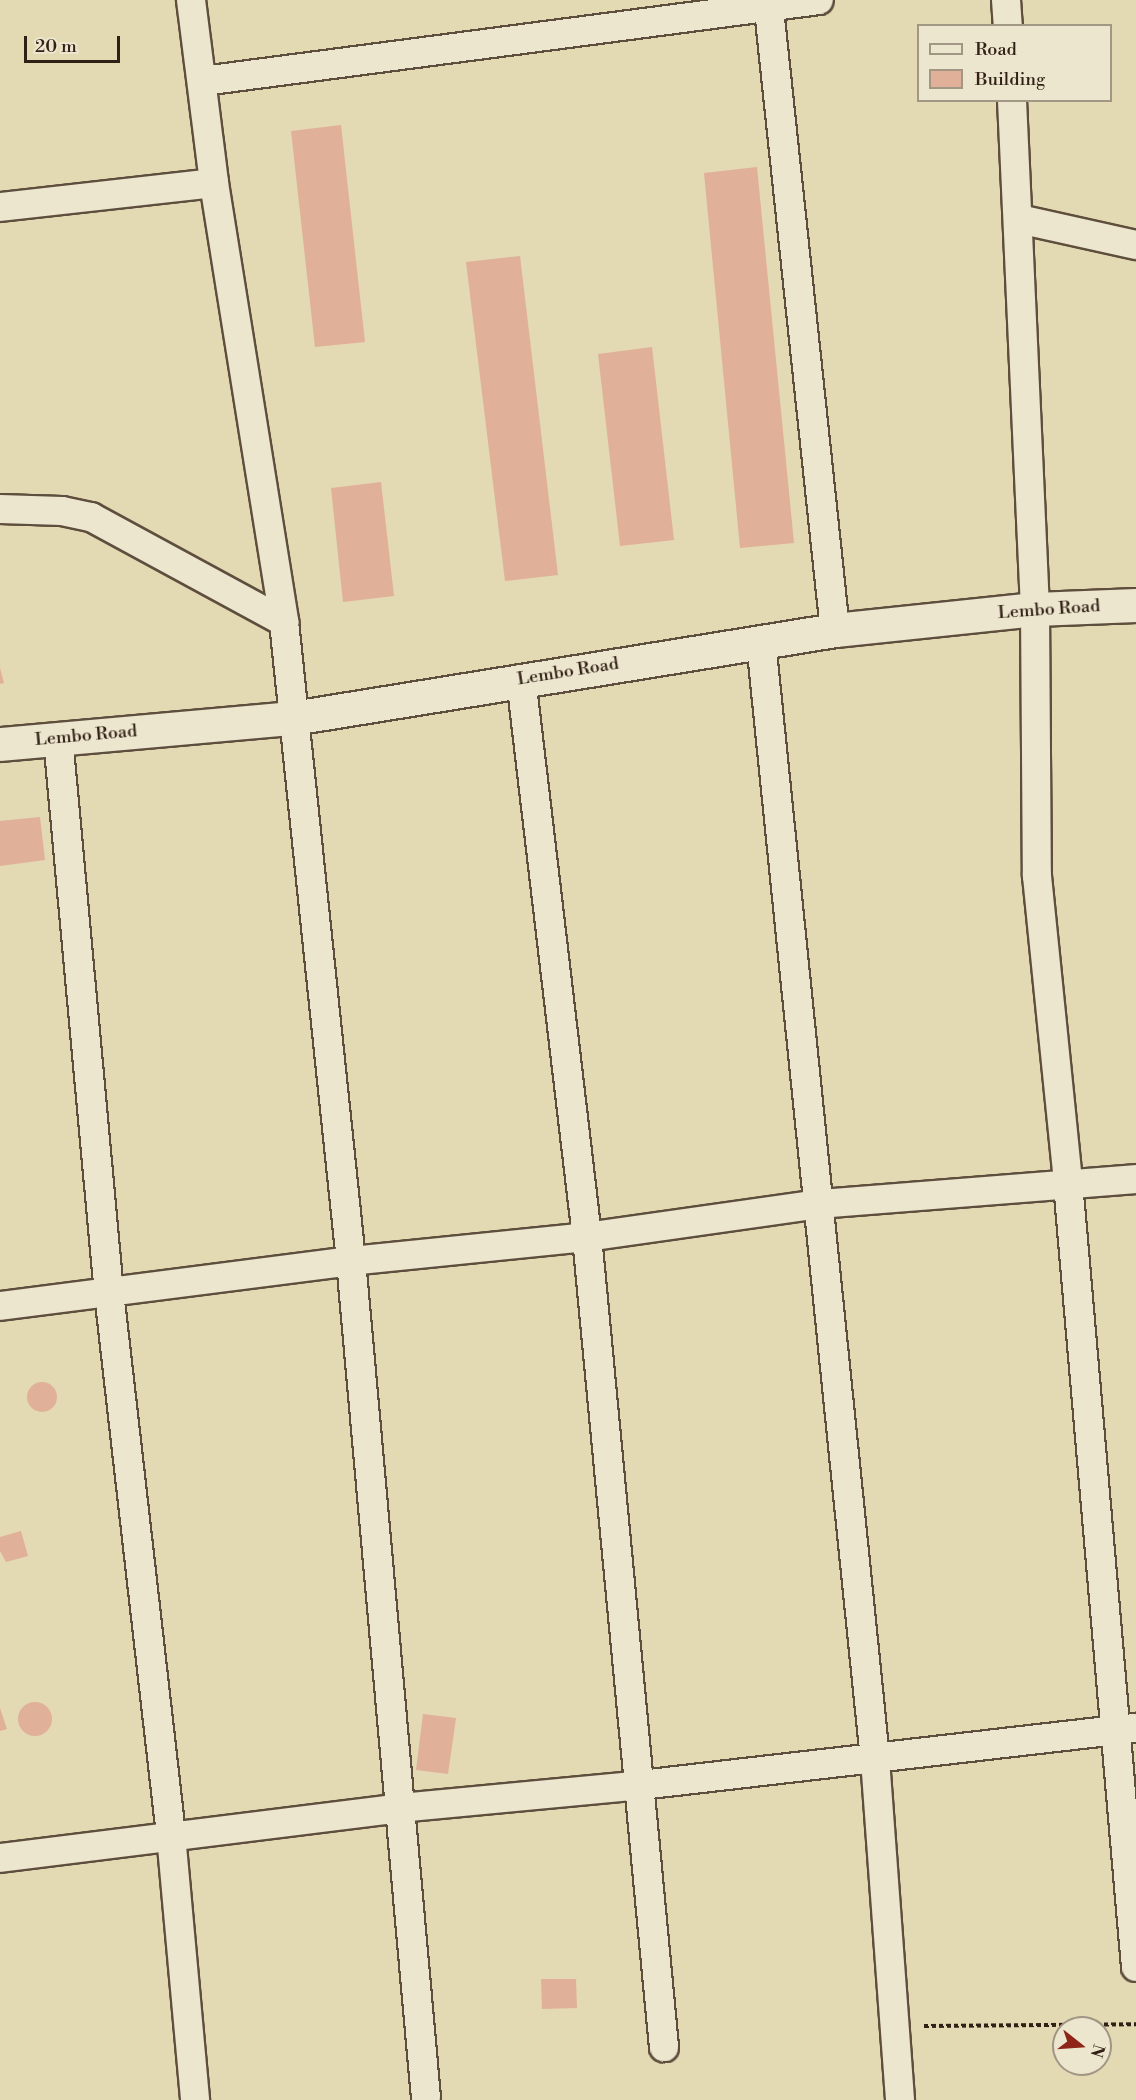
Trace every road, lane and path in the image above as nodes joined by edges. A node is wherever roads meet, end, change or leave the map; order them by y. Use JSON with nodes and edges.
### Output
{"nodes":[{"id":1,"x":191,"y":0,"type":"edge"},
{"id":2,"x":819,"y":0,"type":"edge"},
{"id":3,"x":1006,"y":0,"type":"edge"},
{"id":4,"x":769,"y":4,"type":"edge"},
{"id":5,"x":1008,"y":24,"type":"edge"},
{"id":6,"x":203,"y":81,"type":"junction"},
{"id":7,"x":1012,"y":102,"type":"edge"},
{"id":8,"x":214,"y":183,"type":"junction"},
{"id":9,"x":0,"y":207,"type":"edge"},
{"id":10,"x":1019,"y":219,"type":"junction"},
{"id":11,"x":1136,"y":245,"type":"edge"},
{"id":12,"x":0,"y":509,"type":"edge"},
{"id":13,"x":1136,"y":605,"type":"edge"},
{"id":14,"x":1035,"y":609,"type":"junction"},
{"id":15,"x":284,"y":622,"type":"junction"},
{"id":16,"x":835,"y":630,"type":"junction"},
{"id":17,"x":760,"y":642,"type":"junction"},
{"id":18,"x":521,"y":679,"type":"junction"},
{"id":19,"x":293,"y":718,"type":"junction"},
{"id":20,"x":58,"y":738,"type":"junction"},
{"id":21,"x":0,"y":744,"type":"edge"},
{"id":22,"x":1136,"y":1179,"type":"edge"},
{"id":23,"x":1068,"y":1183,"type":"junction"},
{"id":24,"x":819,"y":1204,"type":"junction"},
{"id":25,"x":587,"y":1237,"type":"junction"},
{"id":26,"x":351,"y":1261,"type":"junction"},
{"id":27,"x":109,"y":1293,"type":"junction"},
{"id":28,"x":0,"y":1306,"type":"edge"},
{"id":29,"x":1124,"y":1729,"type":"edge"},
{"id":30,"x":875,"y":1759,"type":"junction"},
{"id":31,"x":641,"y":1785,"type":"junction"},
{"id":32,"x":399,"y":1808,"type":"junction"},
{"id":33,"x":171,"y":1835,"type":"junction"},
{"id":34,"x":0,"y":1857,"type":"edge"},
{"id":35,"x":1136,"y":1967,"type":"edge"},
{"id":36,"x":1136,"y":2024,"type":"edge"},
{"id":37,"x":896,"y":2025,"type":"junction"},
{"id":38,"x":664,"y":2047,"type":"dead end"},
{"id":39,"x":426,"y":2098,"type":"dead end"},
{"id":40,"x":195,"y":2100,"type":"edge"},
{"id":41,"x":900,"y":2100,"type":"edge"}],
"edges":[{"from":1,"to":6,"type":"street"},
{"from":2,"to":4,"type":"street"},
{"from":3,"to":5,"type":"street"},
{"from":4,"to":6,"type":"street"},
{"from":4,"to":16,"type":"street"},
{"from":6,"to":8,"type":"street"},
{"from":7,"to":10,"type":"street"},
{"from":8,"to":9,"type":"street"},
{"from":8,"to":15,"type":"street"},
{"from":10,"to":11,"type":"street"},
{"from":10,"to":14,"type":"street"},
{"from":12,"to":15,"type":"street"},
{"from":13,"to":14,"type":"street","name":"Lembo Road"},
{"from":14,"to":16,"type":"street","name":"Lembo Road"},
{"from":14,"to":23,"type":"street"},
{"from":15,"to":19,"type":"street"},
{"from":16,"to":17,"type":"street","name":"Lembo Road"},
{"from":17,"to":18,"type":"street","name":"Lembo Road"},
{"from":17,"to":24,"type":"street"},
{"from":18,"to":19,"type":"street","name":"Lembo Road"},
{"from":18,"to":25,"type":"street"},
{"from":19,"to":20,"type":"street","name":"Lembo Road"},
{"from":19,"to":26,"type":"street"},
{"from":20,"to":21,"type":"street","name":"Lembo Road"},
{"from":20,"to":27,"type":"street"},
{"from":22,"to":23,"type":"street"},
{"from":23,"to":24,"type":"street"},
{"from":23,"to":29,"type":"street"},
{"from":24,"to":25,"type":"street"},
{"from":24,"to":30,"type":"street"},
{"from":25,"to":26,"type":"street"},
{"from":25,"to":31,"type":"street"},
{"from":26,"to":27,"type":"street"},
{"from":26,"to":32,"type":"street"},
{"from":27,"to":28,"type":"street"},
{"from":27,"to":33,"type":"street"},
{"from":29,"to":30,"type":"street"},
{"from":29,"to":35,"type":"street"},
{"from":30,"to":31,"type":"street"},
{"from":30,"to":37,"type":"street"},
{"from":31,"to":32,"type":"street"},
{"from":31,"to":38,"type":"street"},
{"from":32,"to":33,"type":"street"},
{"from":32,"to":39,"type":"street"},
{"from":33,"to":34,"type":"street"},
{"from":33,"to":40,"type":"street"},
{"from":36,"to":37,"type":"path"},
{"from":37,"to":41,"type":"street"}]}
